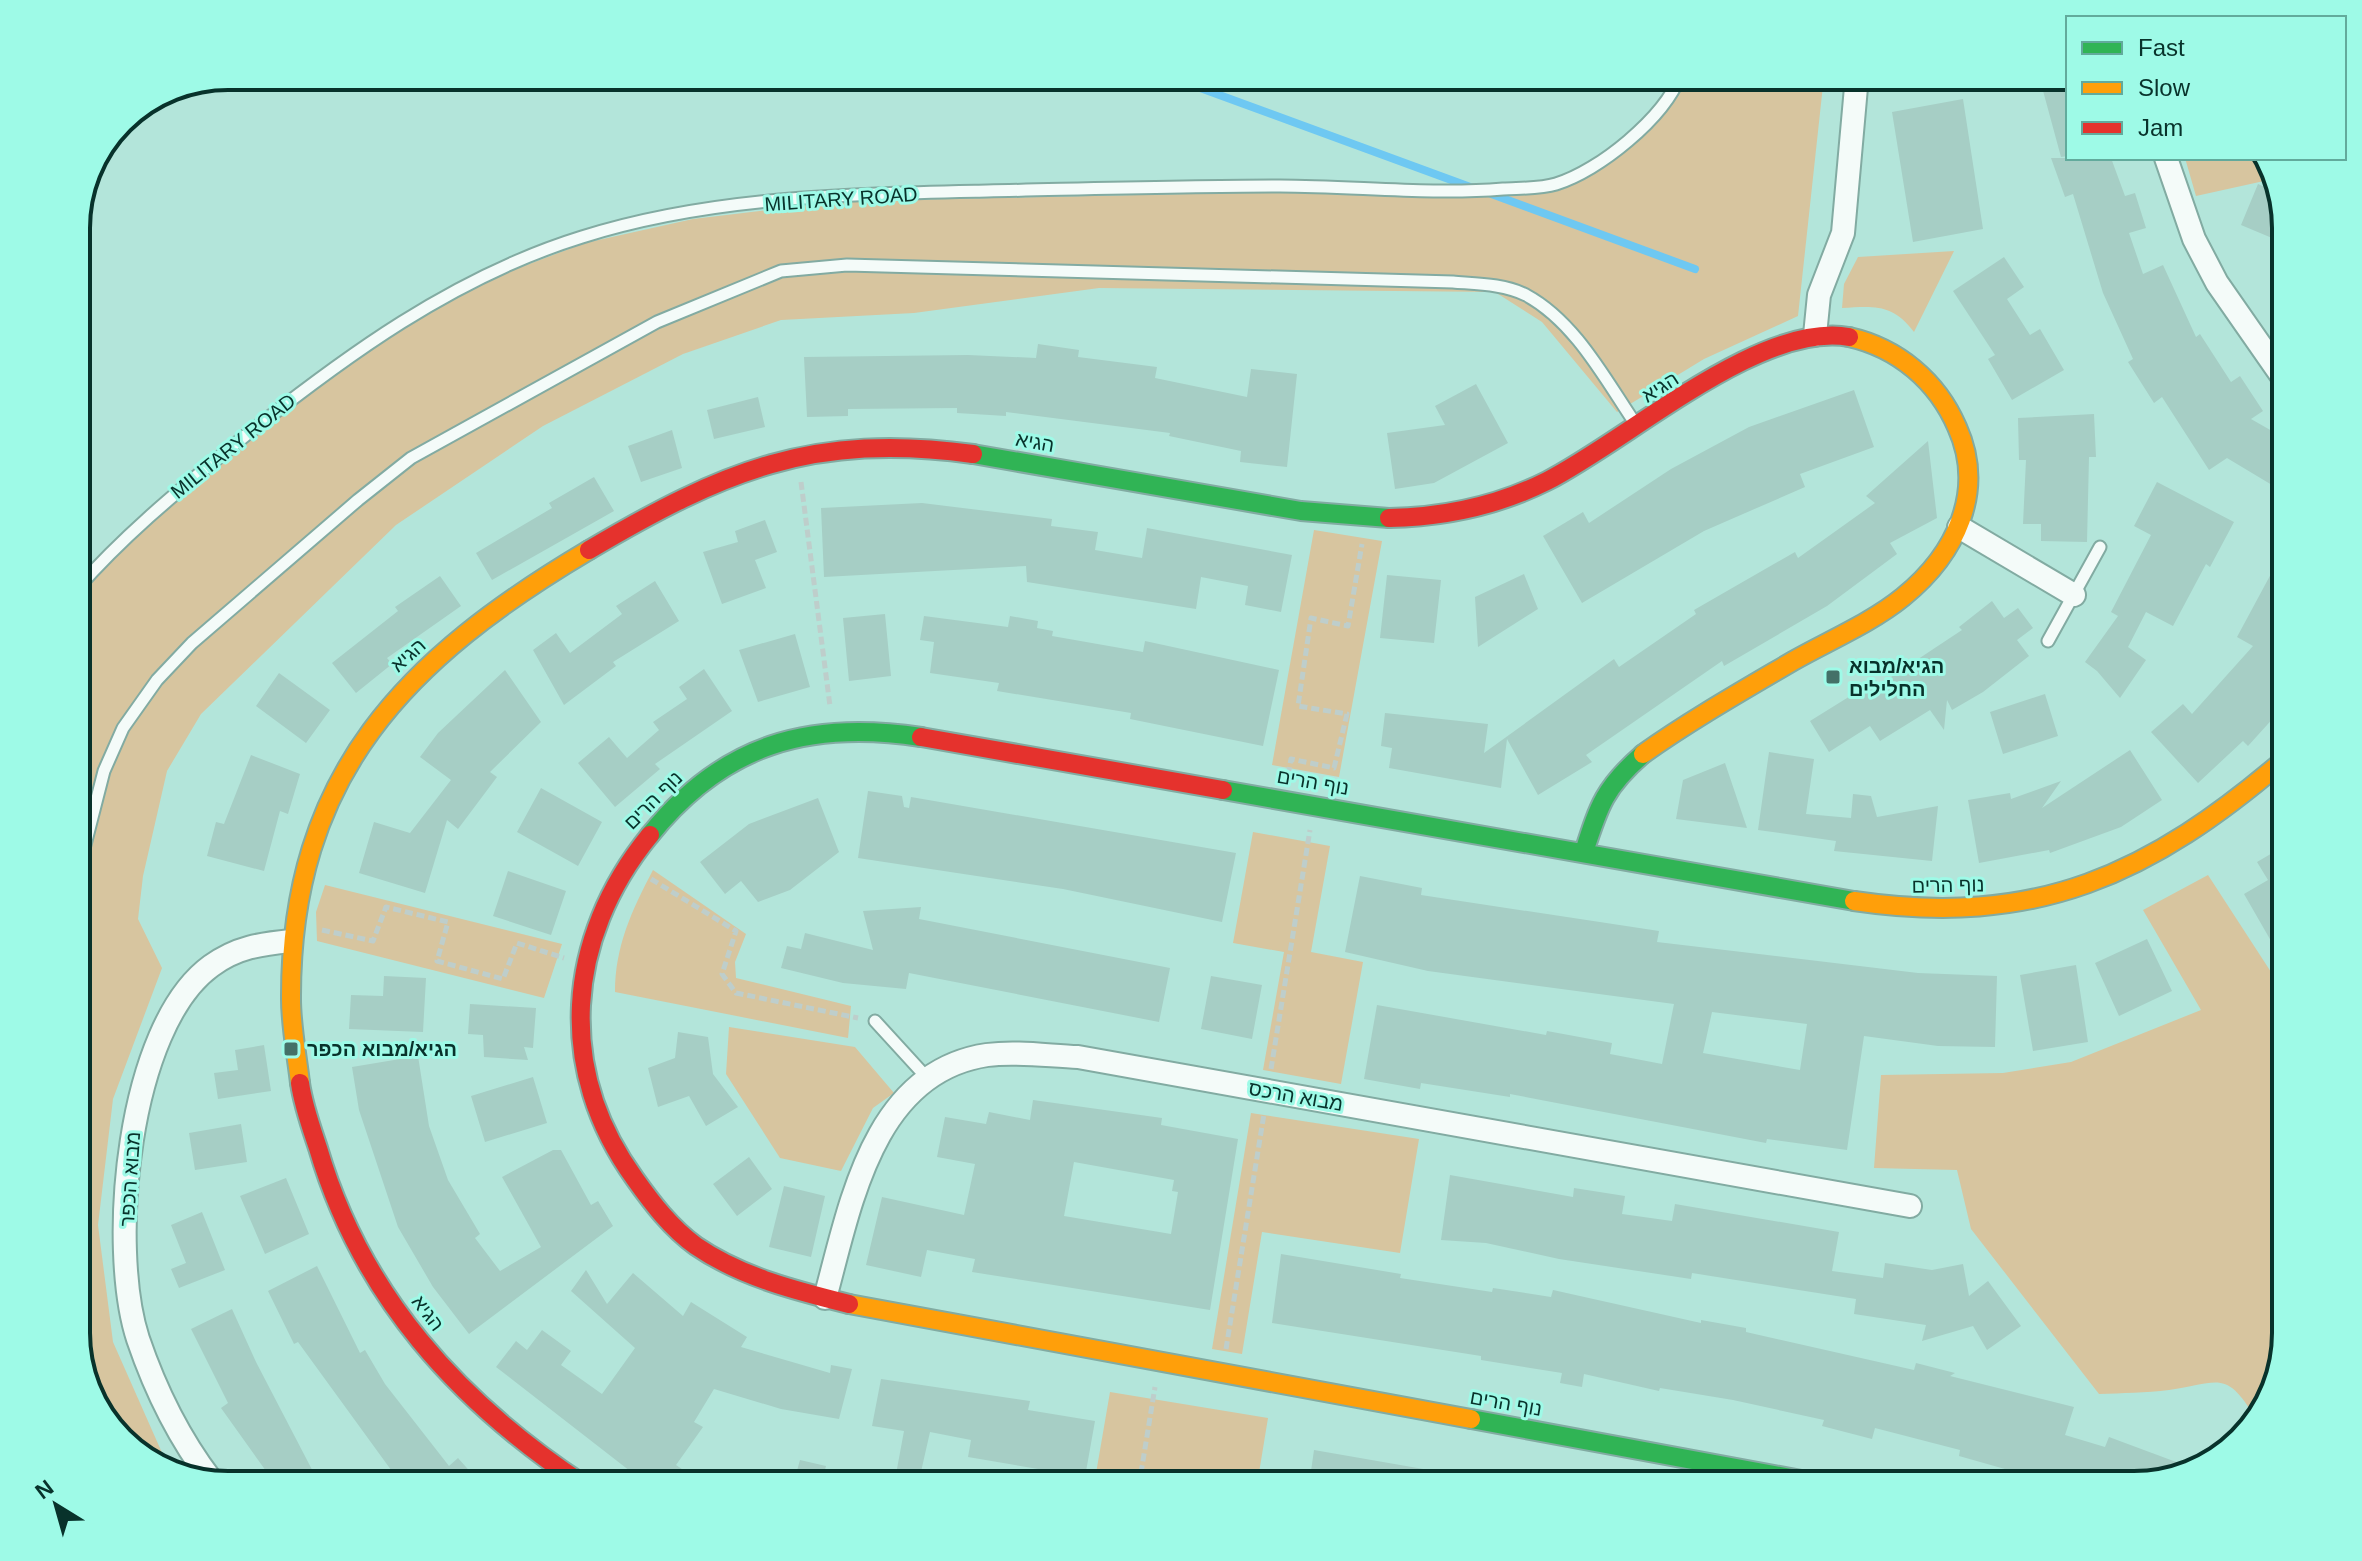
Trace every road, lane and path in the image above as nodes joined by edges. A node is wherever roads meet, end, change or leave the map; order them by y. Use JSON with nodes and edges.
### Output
{"nodes":[{"id":1,"x":1674,"y":90,"type":"edge"},
{"id":2,"x":1856,"y":90,"type":"edge"},
{"id":3,"x":2167,"y":160,"type":"edge"},
{"id":4,"x":1815,"y":335,"type":"junction"},
{"id":5,"x":2272,"y":361,"type":"edge"},
{"id":6,"x":1638,"y":427,"type":"junction"},
{"id":7,"x":797,"y":456,"type":"junction"},
{"id":8,"x":1366,"y":519,"type":"junction"},
{"id":9,"x":1959,"y":527,"type":"junction"},
{"id":10,"x":2100,"y":547,"type":"dead end"},
{"id":11,"x":90,"y":574,"type":"edge"},
{"id":12,"x":2074,"y":595,"type":"junction"},
{"id":13,"x":2048,"y":641,"type":"dead end"},
{"id":14,"x":833,"y":731,"type":"junction"},
{"id":15,"x":2272,"y":770,"type":"edge"},
{"id":16,"x":1283,"y":799,"type":"junction"},
{"id":17,"x":90,"y":826,"type":"edge"},
{"id":18,"x":1584,"y":852,"type":"junction"},
{"id":19,"x":626,"y":864,"type":"junction"},
{"id":20,"x":292,"y":932,"type":"junction"},
{"id":21,"x":588,"y":965,"type":"junction"},
{"id":22,"x":875,"y":1021,"type":"joint"},
{"id":23,"x":929,"y":1080,"type":"junction"},
{"id":24,"x":1910,"y":1206,"type":"dead end"},
{"id":25,"x":825,"y":1298,"type":"junction"},
{"id":26,"x":1159,"y":1362,"type":"junction"},
{"id":27,"x":202,"y":1468,"type":"edge"},
{"id":28,"x":565,"y":1471,"type":"edge"},
{"id":29,"x":1141,"y":1471,"type":"edge"},
{"id":30,"x":1722,"y":1471,"type":"edge"}],
"edges":[{"from":1,"to":11,"type":"lane","name":"MILITARY ROAD"},
{"from":2,"to":4,"type":"street"},
{"from":3,"to":5,"type":"street"},
{"from":4,"to":6,"type":"street","name":"הגיא"},
{"from":4,"to":9,"type":"street","name":"הגיא"},
{"from":6,"to":8,"type":"street","name":"הגיא"},
{"from":6,"to":17,"type":"lane"},
{"from":7,"to":8,"type":"street","name":"הגיא"},
{"from":7,"to":14,"type":"path"},
{"from":7,"to":20,"type":"street","name":"הגיא"},
{"from":8,"to":16,"type":"path"},
{"from":9,"to":12,"type":"street"},
{"from":9,"to":18,"type":"street","name":"הגיא"},
{"from":10,"to":12,"type":"lane"},
{"from":12,"to":13,"type":"lane"},
{"from":14,"to":16,"type":"street","name":"נוף הרים"},
{"from":14,"to":19,"type":"street","name":"נוף הרים"},
{"from":15,"to":18,"type":"street","name":"נוף הרים"},
{"from":16,"to":18,"type":"street","name":"נוף הרים"},
{"from":19,"to":21,"type":"street","name":"נוף הרים"},
{"from":19,"to":22,"type":"path"},
{"from":20,"to":21,"type":"path"},
{"from":20,"to":27,"type":"street","name":"מבוא הכפר"},
{"from":20,"to":28,"type":"street","name":"הגיא"},
{"from":21,"to":25,"type":"street","name":"נוף הרים"},
{"from":22,"to":23,"type":"lane"},
{"from":23,"to":24,"type":"street","name":"מבוא הרכס"},
{"from":23,"to":25,"type":"street","name":"מבוא הרכס"},
{"from":25,"to":26,"type":"street","name":"נוף הרים"},
{"from":26,"to":29,"type":"path"},
{"from":26,"to":30,"type":"street","name":"נוף הרים"}]}
